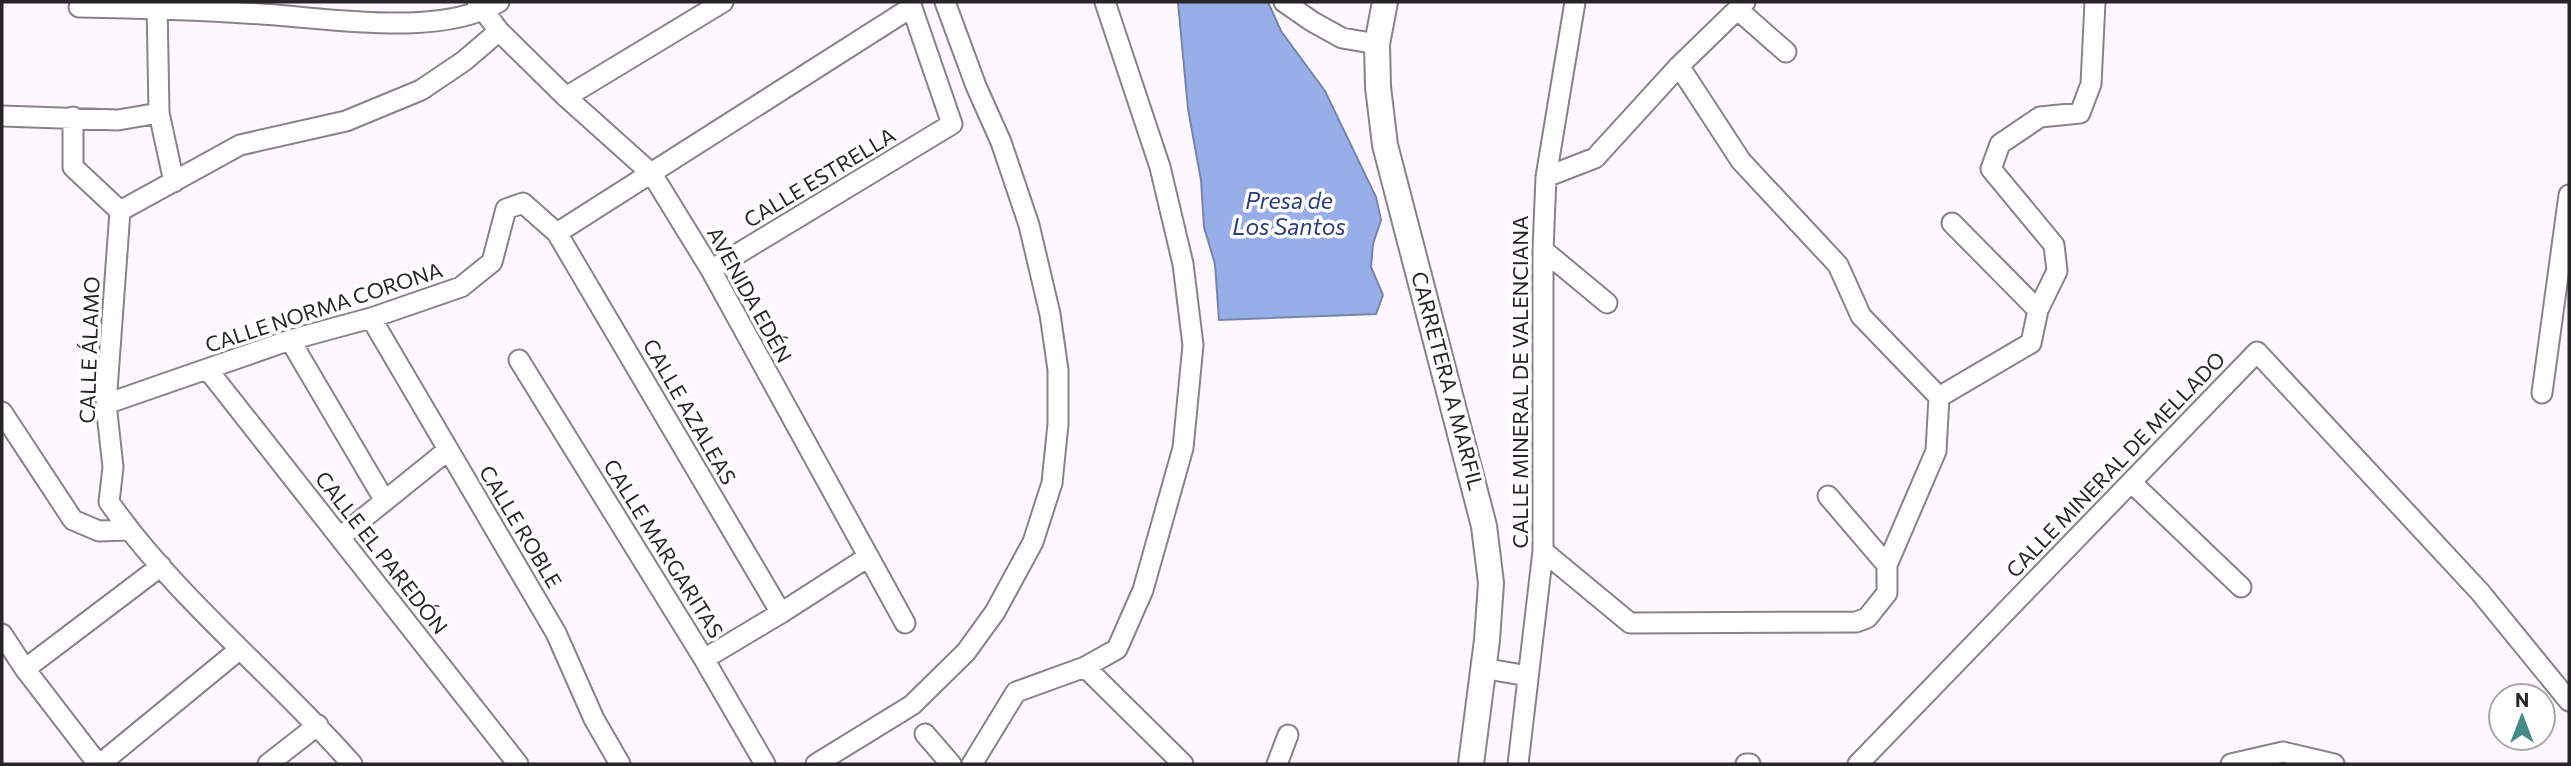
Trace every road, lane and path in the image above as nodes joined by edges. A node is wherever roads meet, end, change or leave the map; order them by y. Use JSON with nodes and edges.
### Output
{"nodes":[{"id":1,"x":723,"y":2,"type":"edge"},
{"id":2,"x":945,"y":2,"type":"edge"},
{"id":3,"x":1105,"y":2,"type":"edge"},
{"id":4,"x":1284,"y":2,"type":"edge"},
{"id":5,"x":1385,"y":2,"type":"edge"},
{"id":6,"x":1575,"y":2,"type":"edge"},
{"id":7,"x":2095,"y":2,"type":"edge"},
{"id":8,"x":911,"y":4,"type":"edge"},
{"id":9,"x":157,"y":5,"type":"edge"},
{"id":10,"x":487,"y":5,"type":"edge"},
{"id":11,"x":1741,"y":5,"type":"edge"},
{"id":12,"x":79,"y":7,"type":"dead end"},
{"id":13,"x":499,"y":32,"type":"junction"},
{"id":14,"x":1377,"y":44,"type":"junction"},
{"id":15,"x":1786,"y":52,"type":"dead end"},
{"id":16,"x":1679,"y":66,"type":"junction"},
{"id":17,"x":566,"y":97,"type":"junction"},
{"id":18,"x":159,"y":113,"type":"junction"},
{"id":19,"x":2,"y":116,"type":"edge"},
{"id":20,"x":73,"y":117,"type":"junction"},
{"id":21,"x":652,"y":174,"type":"junction"},
{"id":22,"x":1546,"y":177,"type":"junction"},
{"id":23,"x":174,"y":182,"type":"junction"},
{"id":24,"x":2569,"y":195,"type":"edge"},
{"id":25,"x":120,"y":211,"type":"junction"},
{"id":26,"x":1952,"y":223,"type":"dead end"},
{"id":27,"x":557,"y":233,"type":"junction"},
{"id":28,"x":1543,"y":250,"type":"junction"},
{"id":29,"x":711,"y":270,"type":"junction"},
{"id":30,"x":1607,"y":303,"type":"dead end"},
{"id":31,"x":2038,"y":310,"type":"junction"},
{"id":32,"x":370,"y":318,"type":"junction"},
{"id":33,"x":290,"y":340,"type":"junction"},
{"id":34,"x":519,"y":360,"type":"dead end"},
{"id":35,"x":208,"y":370,"type":"junction"},
{"id":36,"x":2542,"y":393,"type":"dead end"},
{"id":37,"x":1939,"y":397,"type":"junction"},
{"id":38,"x":106,"y":404,"type":"junction"},
{"id":39,"x":2,"y":412,"type":"edge"},
{"id":40,"x":448,"y":450,"type":"junction"},
{"id":41,"x":2131,"y":482,"type":"junction"},
{"id":42,"x":1828,"y":496,"type":"dead end"},
{"id":43,"x":385,"y":501,"type":"junction"},
{"id":44,"x":129,"y":530,"type":"junction"},
{"id":45,"x":340,"y":537,"type":"junction"},
{"id":46,"x":1543,"y":551,"type":"junction"},
{"id":47,"x":868,"y":557,"type":"junction"},
{"id":48,"x":1888,"y":565,"type":"junction"},
{"id":49,"x":161,"y":566,"type":"junction"},
{"id":50,"x":2241,"y":587,"type":"dead end"},
{"id":51,"x":781,"y":614,"type":"junction"},
{"id":52,"x":905,"y":622,"type":"dead end"},
{"id":53,"x":2,"y":634,"type":"edge"},
{"id":54,"x":240,"y":649,"type":"junction"},
{"id":55,"x":704,"y":659,"type":"junction"},
{"id":56,"x":1084,"y":667,"type":"junction"},
{"id":57,"x":1482,"y":668,"type":"junction"},
{"id":58,"x":25,"y":669,"type":"junction"},
{"id":59,"x":1528,"y":676,"type":"junction"},
{"id":60,"x":2569,"y":701,"type":"edge"},
{"id":61,"x":318,"y":725,"type":"junction"},
{"id":62,"x":925,"y":734,"type":"dead end"},
{"id":63,"x":1288,"y":736,"type":"dead end"},
{"id":64,"x":822,"y":763,"type":"edge"},
{"id":65,"x":99,"y":764,"type":"edge"},
{"id":66,"x":268,"y":764,"type":"edge"},
{"id":67,"x":352,"y":764,"type":"edge"},
{"id":68,"x":518,"y":764,"type":"edge"},
{"id":69,"x":620,"y":764,"type":"edge"},
{"id":70,"x":765,"y":764,"type":"edge"},
{"id":71,"x":951,"y":764,"type":"edge"},
{"id":72,"x":972,"y":764,"type":"edge"},
{"id":73,"x":1183,"y":764,"type":"edge"},
{"id":74,"x":1277,"y":764,"type":"edge"},
{"id":75,"x":1471,"y":764,"type":"edge"},
{"id":76,"x":1518,"y":764,"type":"edge"},
{"id":77,"x":1858,"y":764,"type":"edge"},
{"id":78,"x":2231,"y":764,"type":"edge"},
{"id":79,"x":2334,"y":764,"type":"edge"}],
"edges":[{"from":1,"to":17,"type":"street"},
{"from":2,"to":64,"type":"street"},
{"from":3,"to":56,"type":"street"},
{"from":4,"to":14,"type":"street"},
{"from":5,"to":14,"type":"main road","name":"CARRETERA A MARFIL"},
{"from":6,"to":22,"type":"street","name":"CALLE MINERAL DE VALENCIANA"},
{"from":7,"to":31,"type":"street"},
{"from":8,"to":21,"type":"street"},
{"from":8,"to":29,"type":"street","name":"CALLE ESTRELLA"},
{"from":9,"to":10,"type":"street"},
{"from":9,"to":12,"type":"street"},
{"from":9,"to":18,"type":"street"},
{"from":10,"to":13,"type":"street","name":"AVENIDA EDÉN"},
{"from":11,"to":15,"type":"street"},
{"from":11,"to":16,"type":"street"},
{"from":13,"to":17,"type":"street","name":"AVENIDA EDÉN"},
{"from":13,"to":23,"type":"street"},
{"from":14,"to":57,"type":"main road","name":"CARRETERA A MARFIL"},
{"from":16,"to":22,"type":"street"},
{"from":16,"to":37,"type":"street"},
{"from":17,"to":21,"type":"street","name":"AVENIDA EDÉN"},
{"from":18,"to":20,"type":"street"},
{"from":18,"to":23,"type":"street"},
{"from":19,"to":20,"type":"street"},
{"from":20,"to":25,"type":"street"},
{"from":21,"to":27,"type":"street"},
{"from":21,"to":29,"type":"street","name":"AVENIDA EDÉN"},
{"from":22,"to":28,"type":"street","name":"CALLE MINERAL DE VALENCIANA"},
{"from":23,"to":25,"type":"street"},
{"from":24,"to":36,"type":"street"},
{"from":25,"to":38,"type":"street","name":"CALLE ÁLAMO"},
{"from":26,"to":31,"type":"street"},
{"from":27,"to":32,"type":"street","name":"CALLE NORMA CORONA"},
{"from":27,"to":51,"type":"street","name":"CALLE AZALEAS"},
{"from":28,"to":30,"type":"street"},
{"from":28,"to":46,"type":"street","name":"CALLE MINERAL DE VALENCIANA"},
{"from":29,"to":47,"type":"street","name":"AVENIDA EDÉN"},
{"from":31,"to":37,"type":"street"},
{"from":32,"to":33,"type":"street","name":"CALLE NORMA CORONA"},
{"from":32,"to":40,"type":"street","name":"CALLE ROBLE"},
{"from":33,"to":35,"type":"street","name":"CALLE NORMA CORONA"},
{"from":33,"to":43,"type":"street"},
{"from":34,"to":55,"type":"street","name":"CALLE MARGARITAS"},
{"from":35,"to":38,"type":"street","name":"CALLE NORMA CORONA"},
{"from":35,"to":45,"type":"street","name":"CALLE EL PAREDÓN"},
{"from":37,"to":48,"type":"street"},
{"from":38,"to":44,"type":"street","name":"CALLE ÁLAMO"},
{"from":39,"to":44,"type":"street"},
{"from":40,"to":43,"type":"street"},
{"from":40,"to":69,"type":"street","name":"CALLE ROBLE"},
{"from":41,"to":50,"type":"street"},
{"from":41,"to":60,"type":"street","name":"CALLE MINERAL DE MELLADO"},
{"from":41,"to":77,"type":"street","name":"CALLE MINERAL DE MELLADO"},
{"from":42,"to":48,"type":"street"},
{"from":43,"to":45,"type":"street"},
{"from":44,"to":49,"type":"street","name":"CALLE ÁLAMO"},
{"from":45,"to":68,"type":"street","name":"CALLE EL PAREDÓN"},
{"from":46,"to":48,"type":"street"},
{"from":46,"to":59,"type":"street","name":"CALLE MINERAL DE VALENCIANA"},
{"from":47,"to":51,"type":"street"},
{"from":47,"to":52,"type":"street","name":"AVENIDA EDÉN"},
{"from":49,"to":54,"type":"street","name":"CALLE ÁLAMO"},
{"from":49,"to":58,"type":"street"},
{"from":51,"to":55,"type":"street"},
{"from":53,"to":58,"type":"street"},
{"from":54,"to":61,"type":"street","name":"CALLE ÁLAMO"},
{"from":54,"to":65,"type":"street"},
{"from":55,"to":70,"type":"street","name":"CALLE MARGARITAS"},
{"from":56,"to":72,"type":"street"},
{"from":56,"to":73,"type":"street"},
{"from":57,"to":59,"type":"street"},
{"from":57,"to":75,"type":"main road","name":"CARRETERA A MARFIL"},
{"from":58,"to":65,"type":"street"},
{"from":59,"to":76,"type":"street","name":"CALLE MINERAL DE VALENCIANA"},
{"from":61,"to":66,"type":"street"},
{"from":61,"to":67,"type":"street","name":"CALLE ÁLAMO"},
{"from":62,"to":71,"type":"street"},
{"from":63,"to":74,"type":"street"},
{"from":78,"to":79,"type":"street"}]}
